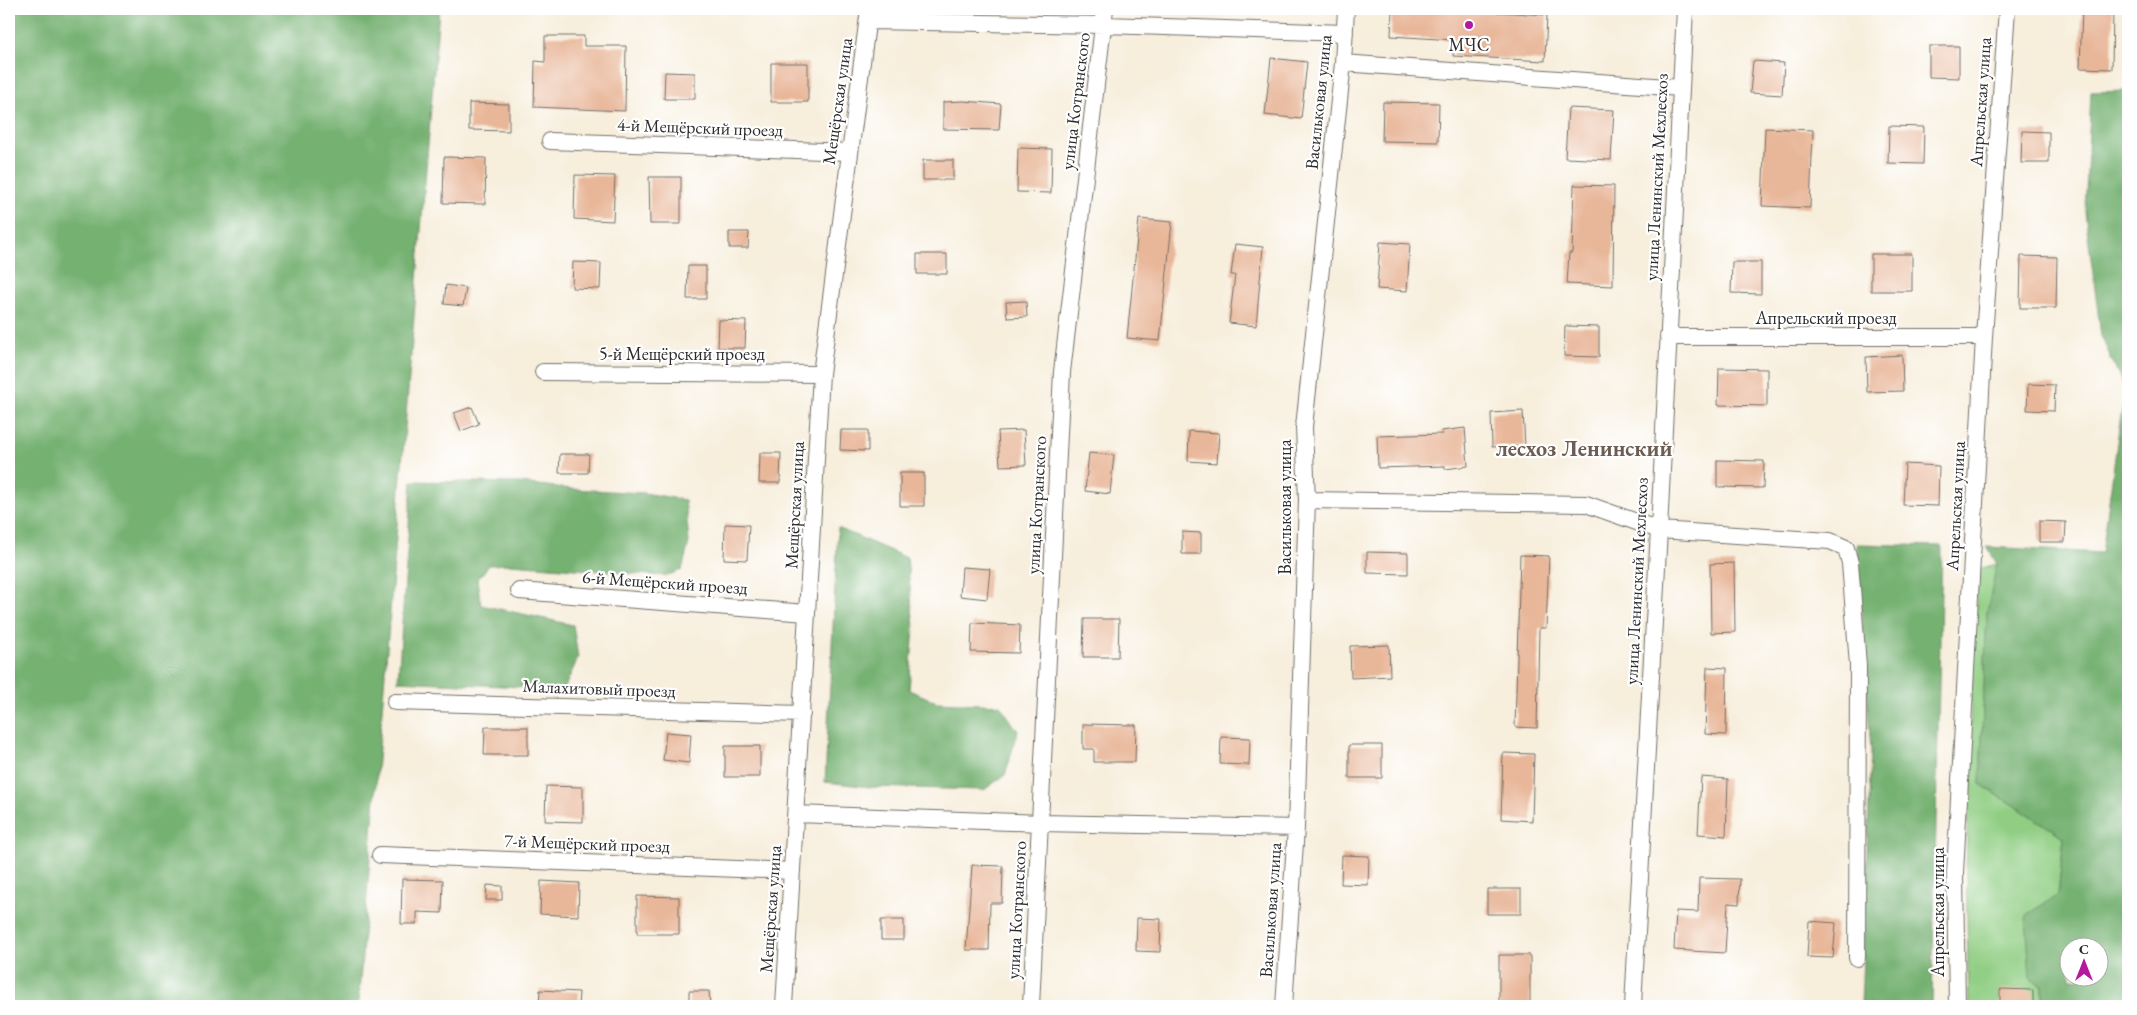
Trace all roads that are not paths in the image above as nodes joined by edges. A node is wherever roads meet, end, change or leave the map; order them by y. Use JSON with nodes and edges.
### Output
{"nodes":[{"id":1,"x":1346,"y":9,"type":"edge"},
{"id":2,"x":1685,"y":9,"type":"edge"},
{"id":3,"x":2007,"y":9,"type":"edge"},
{"id":4,"x":868,"y":15,"type":"edge"},
{"id":5,"x":1105,"y":17,"type":"edge"},
{"id":6,"x":1345,"y":33,"type":"junction"},
{"id":7,"x":1343,"y":63,"type":"junction"},
{"id":8,"x":1681,"y":88,"type":"junction"},
{"id":9,"x":550,"y":141,"type":"dead end"},
{"id":10,"x":850,"y":152,"type":"junction"},
{"id":11,"x":1668,"y":337,"type":"junction"},
{"id":12,"x":1984,"y":337,"type":"junction"},
{"id":13,"x":543,"y":372,"type":"dead end"},
{"id":14,"x":821,"y":374,"type":"junction"},
{"id":15,"x":1307,"y":500,"type":"junction"},
{"id":16,"x":1659,"y":530,"type":"junction"},
{"id":17,"x":519,"y":591,"type":"dead end"},
{"id":18,"x":807,"y":613,"type":"junction"},
{"id":19,"x":394,"y":702,"type":"dead end"},
{"id":20,"x":802,"y":714,"type":"junction"},
{"id":21,"x":796,"y":814,"type":"junction"},
{"id":22,"x":1041,"y":823,"type":"junction"},
{"id":23,"x":1296,"y":828,"type":"junction"},
{"id":24,"x":380,"y":855,"type":"dead end"},
{"id":25,"x":792,"y":871,"type":"junction"},
{"id":26,"x":1857,"y":958,"type":"dead end"},
{"id":27,"x":784,"y":1006,"type":"edge"},
{"id":28,"x":1031,"y":1006,"type":"edge"},
{"id":29,"x":1284,"y":1006,"type":"edge"},
{"id":30,"x":1633,"y":1006,"type":"edge"},
{"id":31,"x":1957,"y":1006,"type":"edge"}],
"edges":[{"from":1,"to":6,"type":"street","name":"Васильковая улица"},
{"from":2,"to":8,"type":"street","name":"улица Ленинский Мехлесхоз"},
{"from":3,"to":12,"type":"street","name":"Апрельская улица"},
{"from":4,"to":5,"type":"street"},
{"from":4,"to":10,"type":"street","name":"Мещёрская улица"},
{"from":5,"to":6,"type":"street"},
{"from":5,"to":22,"type":"street","name":"улица Котранского"},
{"from":6,"to":7,"type":"street","name":"Васильковая улица"},
{"from":7,"to":8,"type":"street"},
{"from":7,"to":15,"type":"street","name":"Васильковая улица"},
{"from":8,"to":11,"type":"street","name":"улица Ленинский Мехлесхоз"},
{"from":9,"to":10,"type":"street","name":"4-й Мещёрский проезд"},
{"from":10,"to":14,"type":"street","name":"Мещёрская улица"},
{"from":11,"to":12,"type":"street","name":"Апрельский проезд"},
{"from":11,"to":16,"type":"street","name":"улица Ленинский Мехлесхоз"},
{"from":12,"to":31,"type":"street","name":"Апрельская улица"},
{"from":13,"to":14,"type":"street","name":"5-й Мещёрский проезд"},
{"from":14,"to":18,"type":"street","name":"Мещёрская улица"},
{"from":15,"to":16,"type":"street"},
{"from":15,"to":23,"type":"street","name":"Васильковая улица"},
{"from":16,"to":26,"type":"street"},
{"from":16,"to":30,"type":"street","name":"улица Ленинский Мехлесхоз"},
{"from":17,"to":18,"type":"street","name":"6-й Мещёрский проезд"},
{"from":18,"to":20,"type":"street","name":"Мещёрская улица"},
{"from":19,"to":20,"type":"street","name":"Малахитовый проезд"},
{"from":20,"to":21,"type":"street","name":"Мещёрская улица"},
{"from":21,"to":22,"type":"street"},
{"from":21,"to":25,"type":"street","name":"Мещёрская улица"},
{"from":22,"to":23,"type":"street"},
{"from":22,"to":28,"type":"street","name":"улица Котранского"},
{"from":23,"to":29,"type":"street","name":"Васильковая улица"},
{"from":24,"to":25,"type":"street","name":"7-й Мещёрский проезд"},
{"from":25,"to":27,"type":"street","name":"Мещёрская улица"}]}
